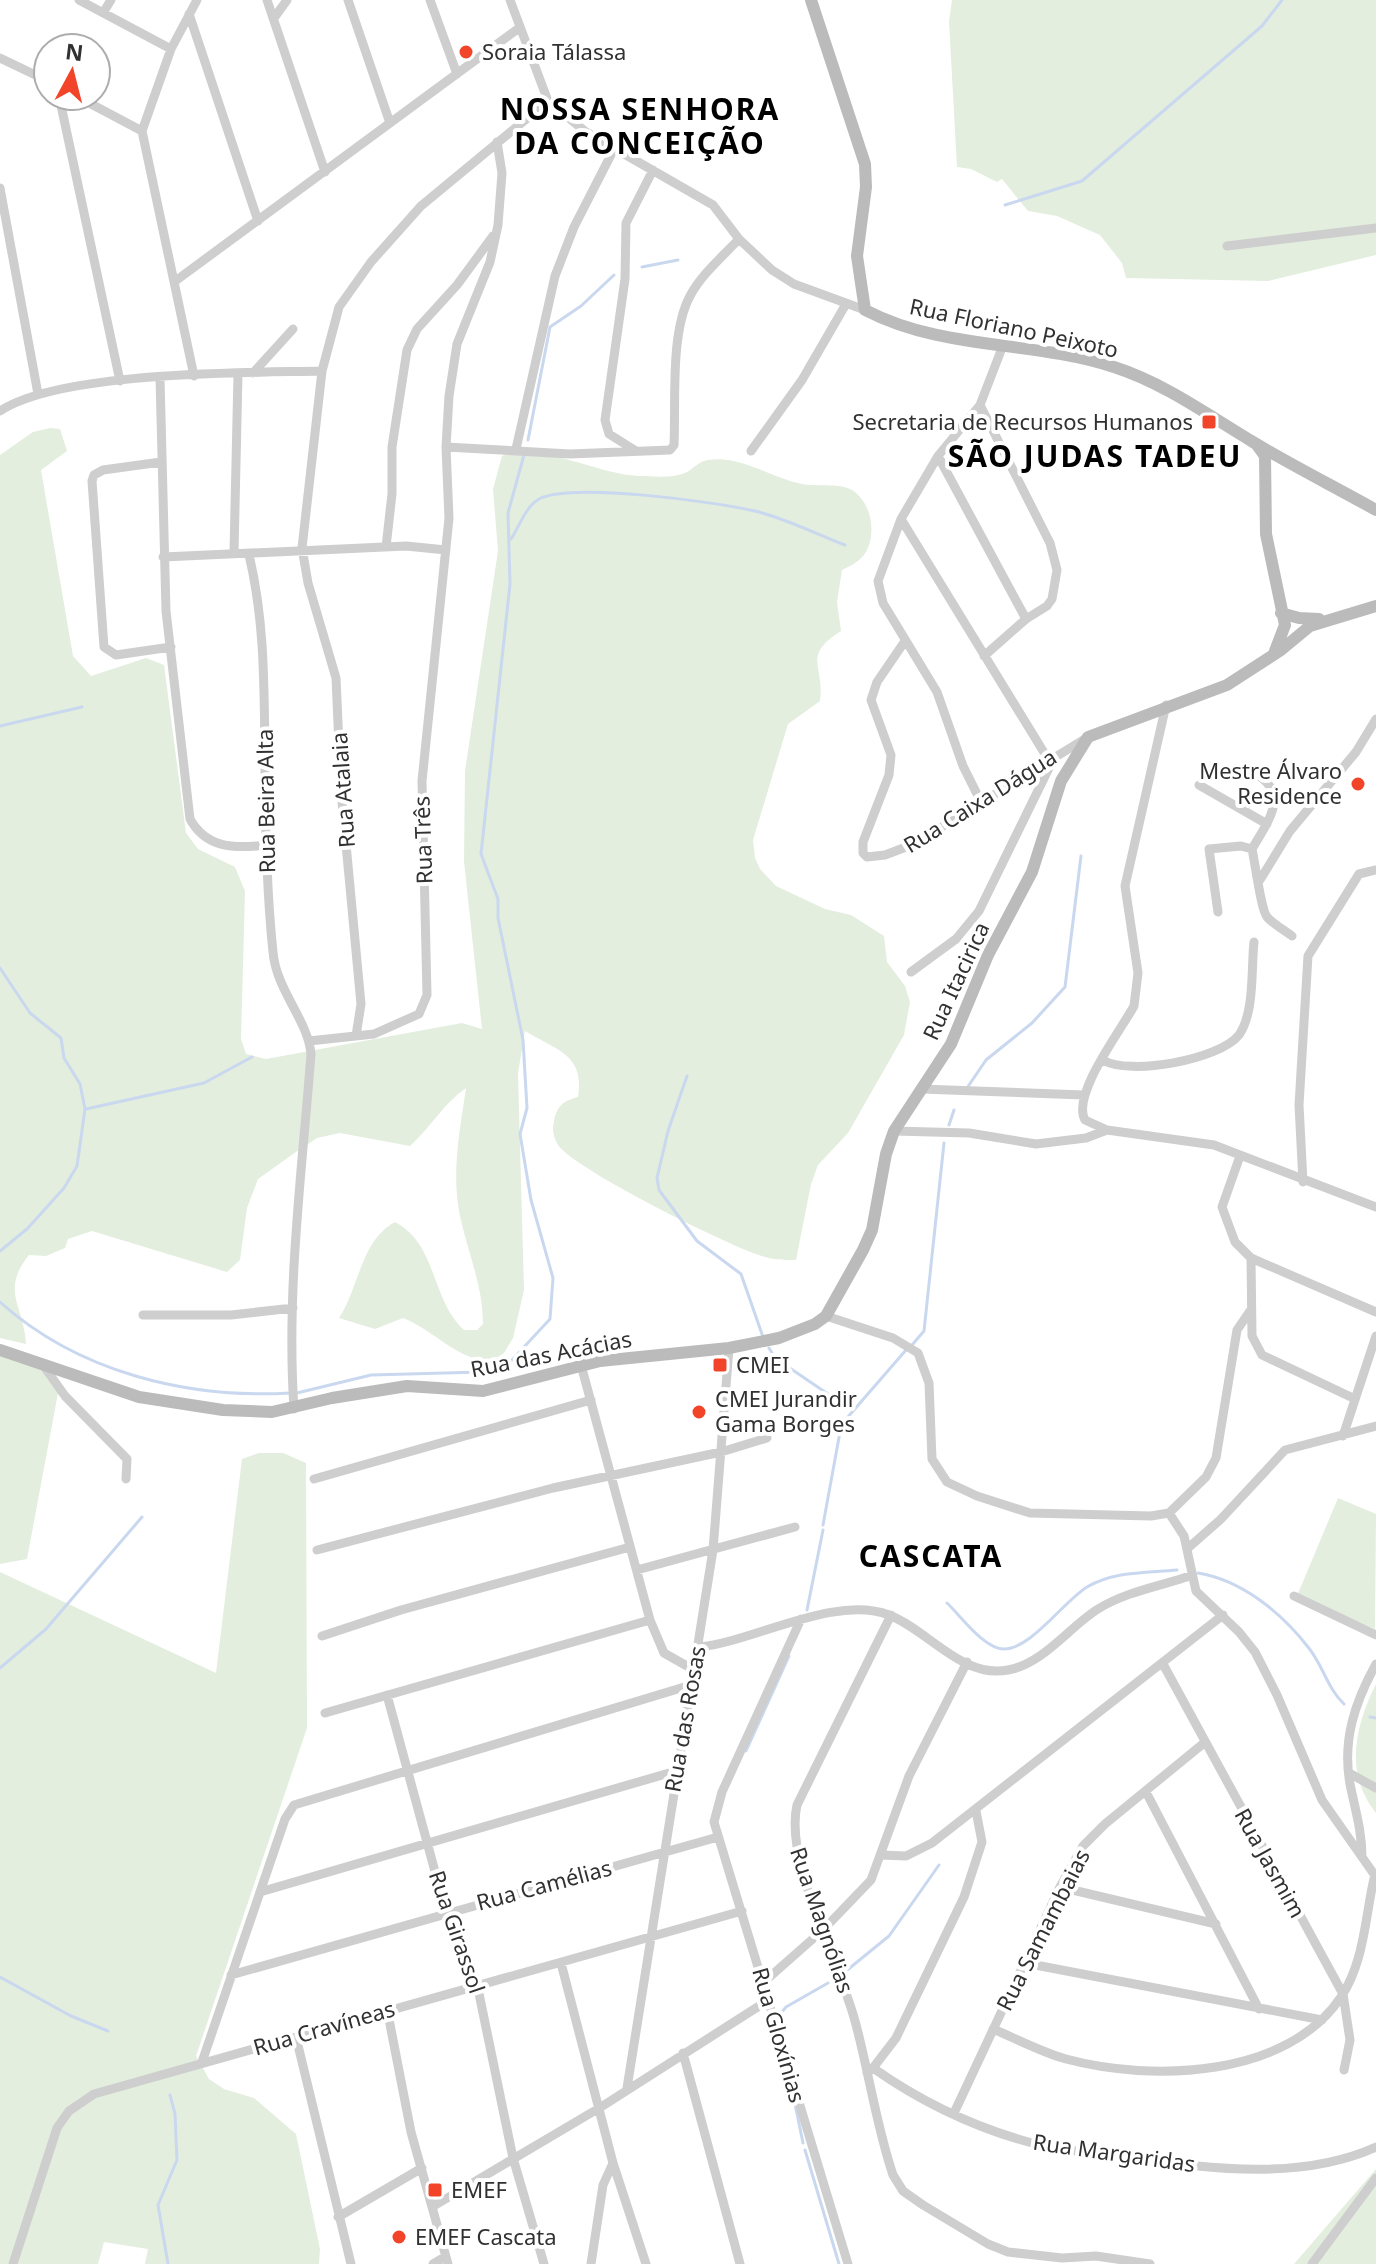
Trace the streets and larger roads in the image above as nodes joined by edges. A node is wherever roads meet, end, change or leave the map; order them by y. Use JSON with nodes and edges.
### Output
{"nodes":[{"id":1,"x":79,"y":0,"type":"edge"},
{"id":2,"x":111,"y":0,"type":"edge"},
{"id":3,"x":197,"y":0,"type":"edge"},
{"id":4,"x":267,"y":0,"type":"edge"},
{"id":5,"x":287,"y":0,"type":"edge"},
{"id":6,"x":348,"y":0,"type":"edge"},
{"id":7,"x":430,"y":0,"type":"edge"},
{"id":8,"x":510,"y":0,"type":"edge"},
{"id":9,"x":811,"y":0,"type":"edge"},
{"id":10,"x":103,"y":13,"type":"junction"},
{"id":11,"x":189,"y":14,"type":"junction"},
{"id":12,"x":274,"y":18,"type":"junction"},
{"id":13,"x":519,"y":28,"type":"junction"},
{"id":14,"x":171,"y":49,"type":"junction"},
{"id":15,"x":0,"y":58,"type":"edge"},
{"id":16,"x":32,"y":73,"type":"edge"},
{"id":17,"x":457,"y":74,"type":"junction"},
{"id":18,"x":548,"y":101,"type":"junction"},
{"id":19,"x":62,"y":112,"type":"edge"},
{"id":20,"x":106,"y":112,"type":"edge"},
{"id":21,"x":390,"y":123,"type":"junction"},
{"id":22,"x":142,"y":131,"type":"junction"},
{"id":23,"x":497,"y":142,"type":"junction"},
{"id":24,"x":614,"y":149,"type":"junction"},
{"id":25,"x":653,"y":170,"type":"junction"},
{"id":26,"x":325,"y":172,"type":"junction"},
{"id":27,"x":0,"y":188,"type":"edge"},
{"id":28,"x":258,"y":221,"type":"junction"},
{"id":29,"x":498,"y":225,"type":"junction"},
{"id":30,"x":1376,"y":228,"type":"edge"},
{"id":31,"x":739,"y":239,"type":"junction"},
{"id":32,"x":11,"y":246,"type":"junction"},
{"id":33,"x":1227,"y":246,"type":"dead end"},
{"id":34,"x":0,"y":248,"type":"edge"},
{"id":35,"x":174,"y":282,"type":"junction"},
{"id":36,"x":846,"y":304,"type":"junction"},
{"id":37,"x":865,"y":310,"type":"junction"},
{"id":38,"x":293,"y":329,"type":"dead end"},
{"id":39,"x":1002,"y":348,"type":"junction"},
{"id":40,"x":322,"y":371,"type":"junction"},
{"id":41,"x":253,"y":373,"type":"junction"},
{"id":42,"x":238,"y":374,"type":"junction"},
{"id":43,"x":194,"y":376,"type":"junction"},
{"id":44,"x":160,"y":378,"type":"junction"},
{"id":45,"x":120,"y":381,"type":"junction"},
{"id":46,"x":38,"y":394,"type":"junction"},
{"id":47,"x":980,"y":405,"type":"junction"},
{"id":48,"x":0,"y":411,"type":"edge"},
{"id":49,"x":1254,"y":443,"type":"junction"},
{"id":50,"x":446,"y":447,"type":"junction"},
{"id":51,"x":516,"y":449,"type":"junction"},
{"id":52,"x":636,"y":451,"type":"junction"},
{"id":53,"x":751,"y":451,"type":"dead end"},
{"id":54,"x":938,"y":456,"type":"junction"},
{"id":55,"x":1284,"y":459,"type":"junction"},
{"id":56,"x":161,"y":462,"type":"junction"},
{"id":57,"x":1265,"y":470,"type":"junction"},
{"id":58,"x":1376,"y":510,"type":"edge"},
{"id":59,"x":901,"y":519,"type":"junction"},
{"id":60,"x":386,"y":547,"type":"junction"},
{"id":61,"x":302,"y":548,"type":"junction"},
{"id":62,"x":446,"y":550,"type":"junction"},
{"id":63,"x":234,"y":552,"type":"junction"},
{"id":64,"x":249,"y":555,"type":"junction"},
{"id":65,"x":163,"y":557,"type":"junction"},
{"id":66,"x":1376,"y":606,"type":"edge"},
{"id":67,"x":1281,"y":613,"type":"junction"},
{"id":68,"x":1026,"y":619,"type":"junction"},
{"id":69,"x":1327,"y":619,"type":"junction"},
{"id":70,"x":905,"y":641,"type":"junction"},
{"id":71,"x":171,"y":647,"type":"junction"},
{"id":72,"x":1273,"y":655,"type":"junction"},
{"id":73,"x":984,"y":656,"type":"junction"},
{"id":74,"x":1166,"y":705,"type":"junction"},
{"id":75,"x":1376,"y":719,"type":"edge"},
{"id":76,"x":1088,"y":737,"type":"junction"},
{"id":77,"x":1048,"y":764,"type":"junction"},
{"id":78,"x":1250,"y":771,"type":"dead end"},
{"id":79,"x":1199,"y":785,"type":"dead end"},
{"id":80,"x":981,"y":802,"type":"junction"},
{"id":81,"x":1267,"y":824,"type":"junction"},
{"id":82,"x":265,"y":845,"type":"junction"},
{"id":83,"x":1252,"y":849,"type":"junction"},
{"id":84,"x":1376,"y":870,"type":"edge"},
{"id":85,"x":1260,"y":880,"type":"junction"},
{"id":86,"x":1218,"y":912,"type":"dead end"},
{"id":87,"x":1292,"y":936,"type":"dead end"},
{"id":88,"x":1254,"y":942,"type":"dead end"},
{"id":89,"x":911,"y":972,"type":"dead end"},
{"id":90,"x":356,"y":1036,"type":"junction"},
{"id":91,"x":309,"y":1041,"type":"junction"},
{"id":92,"x":1103,"y":1060,"type":"junction"},
{"id":93,"x":921,"y":1089,"type":"junction"},
{"id":94,"x":1084,"y":1095,"type":"junction"},
{"id":95,"x":1107,"y":1130,"type":"junction"},
{"id":96,"x":894,"y":1131,"type":"junction"},
{"id":97,"x":1240,"y":1156,"type":"junction"},
{"id":98,"x":1303,"y":1182,"type":"junction"},
{"id":99,"x":1376,"y":1207,"type":"edge"},
{"id":100,"x":1251,"y":1258,"type":"junction"},
{"id":101,"x":293,"y":1308,"type":"junction"},
{"id":102,"x":1250,"y":1311,"type":"junction"},
{"id":103,"x":1376,"y":1312,"type":"edge"},
{"id":104,"x":143,"y":1315,"type":"dead end"},
{"id":105,"x":826,"y":1316,"type":"junction"},
{"id":106,"x":1376,"y":1336,"type":"edge"},
{"id":107,"x":729,"y":1348,"type":"junction"},
{"id":108,"x":0,"y":1350,"type":"edge"},
{"id":109,"x":41,"y":1362,"type":"junction"},
{"id":110,"x":581,"y":1365,"type":"junction"},
{"id":111,"x":1353,"y":1398,"type":"junction"},
{"id":112,"x":591,"y":1400,"type":"junction"},
{"id":113,"x":294,"y":1409,"type":"junction"},
{"id":114,"x":1376,"y":1426,"type":"edge"},
{"id":115,"x":1343,"y":1436,"type":"junction"},
{"id":116,"x":767,"y":1438,"type":"dead end"},
{"id":117,"x":721,"y":1452,"type":"junction"},
{"id":118,"x":609,"y":1476,"type":"junction"},
{"id":119,"x":126,"y":1479,"type":"dead end"},
{"id":120,"x":314,"y":1479,"type":"dead end"},
{"id":121,"x":1169,"y":1513,"type":"junction"},
{"id":122,"x":795,"y":1527,"type":"dead end"},
{"id":123,"x":630,"y":1547,"type":"junction"},
{"id":124,"x":1187,"y":1549,"type":"junction"},
{"id":125,"x":317,"y":1550,"type":"dead end"},
{"id":126,"x":713,"y":1550,"type":"junction"},
{"id":127,"x":637,"y":1570,"type":"junction"},
{"id":128,"x":1190,"y":1576,"type":"junction"},
{"id":129,"x":1294,"y":1596,"type":"dead end"},
{"id":130,"x":891,"y":1615,"type":"junction"},
{"id":131,"x":1223,"y":1615,"type":"junction"},
{"id":132,"x":801,"y":1619,"type":"junction"},
{"id":133,"x":650,"y":1620,"type":"junction"},
{"id":134,"x":1376,"y":1635,"type":"edge"},
{"id":135,"x":322,"y":1636,"type":"dead end"},
{"id":136,"x":699,"y":1647,"type":"junction"},
{"id":137,"x":967,"y":1662,"type":"junction"},
{"id":138,"x":1163,"y":1664,"type":"junction"},
{"id":139,"x":1376,"y":1664,"type":"edge"},
{"id":140,"x":694,"y":1670,"type":"junction"},
{"id":141,"x":691,"y":1685,"type":"junction"},
{"id":142,"x":387,"y":1695,"type":"junction"},
{"id":143,"x":325,"y":1713,"type":"dead end"},
{"id":144,"x":1204,"y":1743,"type":"junction"},
{"id":145,"x":408,"y":1768,"type":"junction"},
{"id":146,"x":676,"y":1771,"type":"junction"},
{"id":147,"x":1349,"y":1773,"type":"junction"},
{"id":148,"x":1376,"y":1788,"type":"edge"},
{"id":149,"x":1146,"y":1792,"type":"junction"},
{"id":150,"x":976,"y":1811,"type":"junction"},
{"id":151,"x":718,"y":1837,"type":"junction"},
{"id":152,"x":429,"y":1843,"type":"junction"},
{"id":153,"x":662,"y":1852,"type":"junction"},
{"id":154,"x":881,"y":1855,"type":"junction"},
{"id":155,"x":1362,"y":1857,"type":"junction"},
{"id":156,"x":1375,"y":1876,"type":"edge"},
{"id":157,"x":1060,"y":1887,"type":"junction"},
{"id":158,"x":260,"y":1892,"type":"junction"},
{"id":159,"x":742,"y":1911,"type":"junction"},
{"id":160,"x":446,"y":1912,"type":"junction"},
{"id":161,"x":1216,"y":1924,"type":"junction"},
{"id":162,"x":824,"y":1929,"type":"junction"},
{"id":163,"x":649,"y":1936,"type":"junction"},
{"id":164,"x":561,"y":1963,"type":"junction"},
{"id":165,"x":1025,"y":1963,"type":"junction"},
{"id":166,"x":231,"y":1975,"type":"junction"},
{"id":167,"x":764,"y":1982,"type":"junction"},
{"id":168,"x":477,"y":1984,"type":"junction"},
{"id":169,"x":1343,"y":1994,"type":"junction"},
{"id":170,"x":770,"y":1999,"type":"junction"},
{"id":171,"x":387,"y":2009,"type":"junction"},
{"id":172,"x":1259,"y":2009,"type":"junction"},
{"id":173,"x":1322,"y":2020,"type":"junction"},
{"id":174,"x":993,"y":2029,"type":"junction"},
{"id":175,"x":296,"y":2037,"type":"junction"},
{"id":176,"x":683,"y":2053,"type":"junction"},
{"id":177,"x":202,"y":2062,"type":"junction"},
{"id":178,"x":1344,"y":2070,"type":"dead end"},
{"id":179,"x":870,"y":2071,"type":"junction"},
{"id":180,"x":627,"y":2088,"type":"junction"},
{"id":181,"x":601,"y":2107,"type":"junction"},
{"id":182,"x":954,"y":2113,"type":"junction"},
{"id":183,"x":1376,"y":2147,"type":"edge"},
{"id":184,"x":513,"y":2158,"type":"junction"},
{"id":185,"x":613,"y":2163,"type":"junction"},
{"id":186,"x":422,"y":2168,"type":"junction"},
{"id":187,"x":1376,"y":2178,"type":"edge"},
{"id":188,"x":432,"y":2207,"type":"junction"},
{"id":189,"x":338,"y":2217,"type":"junction"},
{"id":190,"x":446,"y":2260,"type":"edge"},
{"id":191,"x":13,"y":2264,"type":"edge"},
{"id":192,"x":351,"y":2264,"type":"edge"},
{"id":193,"x":433,"y":2264,"type":"edge"},
{"id":194,"x":544,"y":2264,"type":"edge"},
{"id":195,"x":591,"y":2264,"type":"edge"},
{"id":196,"x":646,"y":2264,"type":"edge"},
{"id":197,"x":740,"y":2264,"type":"edge"},
{"id":198,"x":848,"y":2264,"type":"edge"},
{"id":199,"x":1150,"y":2264,"type":"edge"},
{"id":200,"x":1312,"y":2264,"type":"edge"}],
"edges":[{"from":1,"to":10,"type":"street"},
{"from":2,"to":10,"type":"street"},
{"from":3,"to":11,"type":"street"},
{"from":4,"to":12,"type":"street"},
{"from":5,"to":12,"type":"street"},
{"from":6,"to":21,"type":"street"},
{"from":7,"to":17,"type":"street"},
{"from":8,"to":13,"type":"street","name":"Rua Floriano Peixoto"},
{"from":9,"to":37,"type":"street"},
{"from":10,"to":14,"type":"street"},
{"from":11,"to":14,"type":"street"},
{"from":11,"to":28,"type":"street"},
{"from":12,"to":26,"type":"street"},
{"from":13,"to":17,"type":"street"},
{"from":13,"to":18,"type":"street","name":"Rua Floriano Peixoto"},
{"from":14,"to":22,"type":"street"},
{"from":15,"to":16,"type":"street"},
{"from":17,"to":21,"type":"street"},
{"from":18,"to":23,"type":"street"},
{"from":18,"to":24,"type":"street","name":"Rua Floriano Peixoto"},
{"from":19,"to":45,"type":"street"},
{"from":20,"to":22,"type":"street"},
{"from":21,"to":26,"type":"street"},
{"from":22,"to":35,"type":"street"},
{"from":23,"to":29,"type":"street","name":"Rua Três"},
{"from":23,"to":40,"type":"street"},
{"from":24,"to":25,"type":"street","name":"Rua Floriano Peixoto"},
{"from":24,"to":51,"type":"street"},
{"from":25,"to":31,"type":"street","name":"Rua Floriano Peixoto"},
{"from":25,"to":52,"type":"street"},
{"from":26,"to":28,"type":"street"},
{"from":27,"to":32,"type":"street"},
{"from":28,"to":35,"type":"street"},
{"from":29,"to":50,"type":"street","name":"Rua Três"},
{"from":29,"to":60,"type":"street"},
{"from":30,"to":33,"type":"street"},
{"from":31,"to":36,"type":"street","name":"Rua Floriano Peixoto"},
{"from":31,"to":52,"type":"street"},
{"from":32,"to":34,"type":"street"},
{"from":32,"to":46,"type":"street"},
{"from":35,"to":43,"type":"street"},
{"from":36,"to":37,"type":"street","name":"Rua Floriano Peixoto"},
{"from":36,"to":53,"type":"street"},
{"from":37,"to":39,"type":"street","name":"Rua Floriano Peixoto"},
{"from":38,"to":41,"type":"street"},
{"from":39,"to":47,"type":"street"},
{"from":39,"to":49,"type":"street","name":"Rua Floriano Peixoto"},
{"from":40,"to":41,"type":"street"},
{"from":40,"to":61,"type":"street"},
{"from":41,"to":42,"type":"street"},
{"from":42,"to":43,"type":"street"},
{"from":42,"to":63,"type":"street"},
{"from":43,"to":44,"type":"street"},
{"from":44,"to":45,"type":"street"},
{"from":44,"to":56,"type":"street"},
{"from":45,"to":46,"type":"street"},
{"from":46,"to":48,"type":"street"},
{"from":47,"to":54,"type":"street"},
{"from":47,"to":68,"type":"street"},
{"from":49,"to":55,"type":"street","name":"Rua Floriano Peixoto"},
{"from":49,"to":57,"type":"street"},
{"from":50,"to":51,"type":"street"},
{"from":50,"to":62,"type":"street","name":"Rua Três"},
{"from":51,"to":52,"type":"street"},
{"from":54,"to":59,"type":"street"},
{"from":54,"to":68,"type":"street"},
{"from":55,"to":57,"type":"street"},
{"from":55,"to":58,"type":"street","name":"Rua Floriano Peixoto"},
{"from":56,"to":65,"type":"street"},
{"from":56,"to":71,"type":"street"},
{"from":57,"to":67,"type":"street"},
{"from":59,"to":70,"type":"street"},
{"from":59,"to":73,"type":"street"},
{"from":60,"to":61,"type":"street"},
{"from":60,"to":62,"type":"street"},
{"from":61,"to":64,"type":"street"},
{"from":61,"to":90,"type":"street","name":"Rua Atalaia"},
{"from":62,"to":90,"type":"street","name":"Rua Três"},
{"from":63,"to":64,"type":"street"},
{"from":63,"to":65,"type":"street"},
{"from":64,"to":82,"type":"street","name":"Rua Beira Alta"},
{"from":65,"to":71,"type":"street"},
{"from":66,"to":69,"type":"street"},
{"from":67,"to":69,"type":"street"},
{"from":67,"to":72,"type":"street"},
{"from":68,"to":73,"type":"street"},
{"from":69,"to":72,"type":"street"},
{"from":70,"to":80,"type":"street"},
{"from":70,"to":80,"type":"street","name":"Rua Caixa Dágua"},
{"from":71,"to":82,"type":"street"},
{"from":72,"to":74,"type":"street"},
{"from":73,"to":77,"type":"street"},
{"from":74,"to":76,"type":"street"},
{"from":74,"to":92,"type":"street"},
{"from":75,"to":85,"type":"street"},
{"from":76,"to":77,"type":"street","name":"Rua Caixa Dágua"},
{"from":76,"to":93,"type":"street","name":"Rua Itacirica"},
{"from":77,"to":80,"type":"street","name":"Rua Caixa Dágua"},
{"from":77,"to":89,"type":"street"},
{"from":78,"to":81,"type":"street"},
{"from":79,"to":81,"type":"street"},
{"from":81,"to":83,"type":"street"},
{"from":82,"to":91,"type":"street","name":"Rua Beira Alta"},
{"from":83,"to":85,"type":"street"},
{"from":83,"to":86,"type":"street"},
{"from":84,"to":98,"type":"street"},
{"from":85,"to":87,"type":"street"},
{"from":88,"to":92,"type":"street"},
{"from":90,"to":91,"type":"street","name":"Rua Três"},
{"from":91,"to":101,"type":"street"},
{"from":92,"to":94,"type":"street"},
{"from":93,"to":94,"type":"street"},
{"from":93,"to":96,"type":"street","name":"Rua Itacirica"},
{"from":94,"to":95,"type":"street"},
{"from":95,"to":96,"type":"street"},
{"from":95,"to":97,"type":"street"},
{"from":96,"to":105,"type":"street","name":"Rua Itacirica"},
{"from":97,"to":98,"type":"street"},
{"from":97,"to":100,"type":"street"},
{"from":98,"to":99,"type":"street"},
{"from":100,"to":102,"type":"street"},
{"from":100,"to":103,"type":"street"},
{"from":101,"to":104,"type":"street"},
{"from":101,"to":113,"type":"street"},
{"from":102,"to":111,"type":"street"},
{"from":102,"to":121,"type":"street"},
{"from":105,"to":107,"type":"street","name":"Rua das Acácias"},
{"from":105,"to":121,"type":"street"},
{"from":106,"to":111,"type":"street"},
{"from":107,"to":110,"type":"street","name":"Rua das Acácias"},
{"from":107,"to":117,"type":"street","name":"Rua das Rosas"},
{"from":108,"to":109,"type":"street","name":"Rua das Acácias"},
{"from":109,"to":113,"type":"street","name":"Rua das Acácias"},
{"from":109,"to":119,"type":"street"},
{"from":110,"to":112,"type":"street"},
{"from":110,"to":113,"type":"street","name":"Rua das Acácias"},
{"from":111,"to":115,"type":"street"},
{"from":112,"to":118,"type":"street"},
{"from":112,"to":120,"type":"street"},
{"from":114,"to":115,"type":"street"},
{"from":115,"to":124,"type":"street"},
{"from":116,"to":117,"type":"street"},
{"from":117,"to":118,"type":"street"},
{"from":117,"to":126,"type":"street","name":"Rua das Rosas"},
{"from":118,"to":123,"type":"street"},
{"from":118,"to":125,"type":"street"},
{"from":121,"to":124,"type":"street"},
{"from":122,"to":126,"type":"street"},
{"from":123,"to":127,"type":"street"},
{"from":123,"to":135,"type":"street"},
{"from":124,"to":128,"type":"street"},
{"from":126,"to":127,"type":"street"},
{"from":126,"to":136,"type":"street","name":"Rua das Rosas"},
{"from":127,"to":133,"type":"street"},
{"from":128,"to":131,"type":"street"},
{"from":128,"to":137,"type":"street"},
{"from":129,"to":134,"type":"street"},
{"from":130,"to":132,"type":"street"},
{"from":130,"to":137,"type":"street"},
{"from":130,"to":162,"type":"street","name":"Rua Magnólias"},
{"from":131,"to":138,"type":"street"},
{"from":131,"to":155,"type":"street"},
{"from":132,"to":136,"type":"street"},
{"from":132,"to":151,"type":"street","name":"Rua Gloxínias"},
{"from":133,"to":140,"type":"street"},
{"from":133,"to":142,"type":"street"},
{"from":136,"to":140,"type":"street","name":"Rua das Rosas"},
{"from":137,"to":154,"type":"street"},
{"from":138,"to":144,"type":"street","name":"Rua Jasmim"},
{"from":138,"to":150,"type":"street"},
{"from":139,"to":147,"type":"street"},
{"from":140,"to":141,"type":"street","name":"Rua das Rosas"},
{"from":141,"to":145,"type":"street"},
{"from":141,"to":146,"type":"street","name":"Rua das Rosas"},
{"from":142,"to":143,"type":"street"},
{"from":142,"to":145,"type":"street","name":"Rua Girassol"},
{"from":144,"to":149,"type":"street","name":"Rua Samambaias"},
{"from":144,"to":169,"type":"street","name":"Rua Jasmim"},
{"from":145,"to":152,"type":"street","name":"Rua Girassol"},
{"from":145,"to":158,"type":"street"},
{"from":146,"to":152,"type":"street"},
{"from":146,"to":153,"type":"street","name":"Rua das Rosas"},
{"from":147,"to":148,"type":"street"},
{"from":147,"to":155,"type":"street"},
{"from":149,"to":157,"type":"street","name":"Rua Samambaias"},
{"from":149,"to":161,"type":"street"},
{"from":150,"to":154,"type":"street"},
{"from":150,"to":179,"type":"street"},
{"from":151,"to":153,"type":"street","name":"Rua Camélias"},
{"from":151,"to":159,"type":"street","name":"Rua Gloxínias"},
{"from":152,"to":158,"type":"street"},
{"from":152,"to":160,"type":"street","name":"Rua Girassol"},
{"from":153,"to":160,"type":"street","name":"Rua Camélias"},
{"from":153,"to":163,"type":"street","name":"Rua das Rosas"},
{"from":154,"to":162,"type":"street"},
{"from":155,"to":156,"type":"street"},
{"from":156,"to":169,"type":"street"},
{"from":157,"to":161,"type":"street"},
{"from":157,"to":165,"type":"street","name":"Rua Samambaias"},
{"from":158,"to":166,"type":"street"},
{"from":159,"to":163,"type":"street","name":"Rua Cravíneas"},
{"from":159,"to":167,"type":"street","name":"Rua Gloxínias"},
{"from":160,"to":166,"type":"street","name":"Rua Camélias"},
{"from":160,"to":168,"type":"street","name":"Rua Girassol"},
{"from":161,"to":172,"type":"street"},
{"from":162,"to":167,"type":"street"},
{"from":162,"to":179,"type":"street","name":"Rua Magnólias"},
{"from":163,"to":164,"type":"street","name":"Rua Cravíneas"},
{"from":163,"to":180,"type":"street","name":"Rua das Rosas"},
{"from":164,"to":168,"type":"street","name":"Rua Cravíneas"},
{"from":164,"to":181,"type":"street"},
{"from":165,"to":172,"type":"street"},
{"from":165,"to":174,"type":"street","name":"Rua Samambaias"},
{"from":166,"to":177,"type":"street"},
{"from":167,"to":170,"type":"street","name":"Rua Gloxínias"},
{"from":168,"to":171,"type":"street","name":"Rua Cravíneas"},
{"from":168,"to":184,"type":"street","name":"Rua Girassol"},
{"from":169,"to":173,"type":"street"},
{"from":169,"to":178,"type":"street","name":"Rua Jasmim"},
{"from":170,"to":176,"type":"street"},
{"from":170,"to":198,"type":"street","name":"Rua Gloxínias"},
{"from":171,"to":175,"type":"street","name":"Rua Cravíneas"},
{"from":171,"to":186,"type":"street"},
{"from":172,"to":173,"type":"street"},
{"from":173,"to":174,"type":"street"},
{"from":174,"to":182,"type":"street","name":"Rua Samambaias"},
{"from":175,"to":177,"type":"street","name":"Rua Cravíneas"},
{"from":175,"to":189,"type":"street"},
{"from":176,"to":180,"type":"street"},
{"from":176,"to":197,"type":"street"},
{"from":177,"to":191,"type":"street","name":"Rua Cravíneas"},
{"from":179,"to":182,"type":"street","name":"Rua Margaridas"},
{"from":179,"to":199,"type":"street","name":"Rua Magnólias"},
{"from":180,"to":181,"type":"street"},
{"from":181,"to":184,"type":"street"},
{"from":181,"to":185,"type":"street"},
{"from":182,"to":183,"type":"street","name":"Rua Margaridas"},
{"from":184,"to":188,"type":"street"},
{"from":184,"to":194,"type":"street","name":"Rua Girassol"},
{"from":185,"to":195,"type":"street"},
{"from":185,"to":196,"type":"street"},
{"from":186,"to":188,"type":"street"},
{"from":186,"to":189,"type":"street"},
{"from":187,"to":200,"type":"street"},
{"from":188,"to":190,"type":"street"},
{"from":189,"to":192,"type":"street"},
{"from":190,"to":193,"type":"street"}]}
